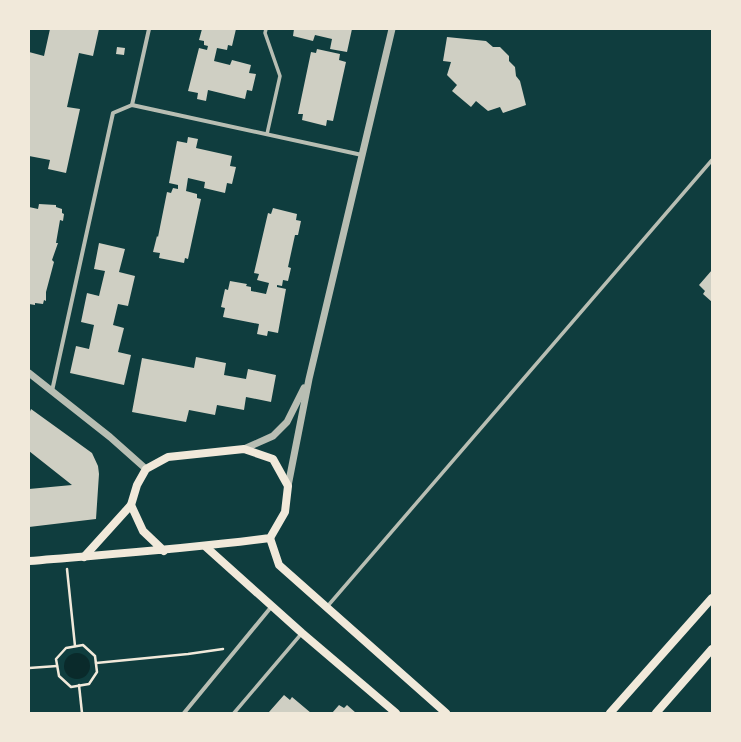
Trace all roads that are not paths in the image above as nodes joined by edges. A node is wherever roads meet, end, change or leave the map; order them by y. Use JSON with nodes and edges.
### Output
{"nodes":[{"id":1,"x":149,"y":29,"type":"edge"},
{"id":2,"x":266,"y":29,"type":"edge"},
{"id":3,"x":392,"y":29,"type":"edge"},
{"id":4,"x":132,"y":105,"type":"junction"},
{"id":5,"x":267,"y":134,"type":"junction"},
{"id":6,"x":362,"y":155,"type":"junction"},
{"id":7,"x":712,"y":160,"type":"edge"},
{"id":8,"x":29,"y":373,"type":"edge"},
{"id":9,"x":309,"y":379,"type":"junction"},
{"id":10,"x":52,"y":391,"type":"junction"},
{"id":11,"x":244,"y":449,"type":"junction"},
{"id":12,"x":146,"y":469,"type":"junction"},
{"id":13,"x":288,"y":486,"type":"junction"},
{"id":14,"x":131,"y":505,"type":"junction"},
{"id":15,"x":270,"y":538,"type":"junction"},
{"id":16,"x":206,"y":547,"type":"junction"},
{"id":17,"x":164,"y":551,"type":"junction"},
{"id":18,"x":84,"y":557,"type":"junction"},
{"id":19,"x":29,"y":561,"type":"edge"},
{"id":20,"x":712,"y":598,"type":"edge"},
{"id":21,"x":272,"y":606,"type":"junction"},
{"id":22,"x":326,"y":608,"type":"junction"},
{"id":23,"x":302,"y":633,"type":"junction"},
{"id":24,"x":712,"y":649,"type":"edge"},
{"id":25,"x":184,"y":713,"type":"edge"},
{"id":26,"x":234,"y":713,"type":"edge"},
{"id":27,"x":396,"y":713,"type":"edge"},
{"id":28,"x":446,"y":713,"type":"edge"},
{"id":29,"x":610,"y":713,"type":"edge"},
{"id":30,"x":656,"y":713,"type":"edge"}],
"edges":[{"from":1,"to":4,"type":"street"},
{"from":2,"to":5,"type":"street"},
{"from":3,"to":6,"type":"street"},
{"from":4,"to":5,"type":"street"},
{"from":4,"to":10,"type":"street"},
{"from":5,"to":6,"type":"street"},
{"from":6,"to":9,"type":"street"},
{"from":7,"to":22,"type":"street"},
{"from":8,"to":10,"type":"street"},
{"from":9,"to":11,"type":"street"},
{"from":9,"to":13,"type":"street"},
{"from":10,"to":12,"type":"street"},
{"from":11,"to":12,"type":"main road"},
{"from":11,"to":13,"type":"main road"},
{"from":12,"to":14,"type":"main road"},
{"from":13,"to":15,"type":"main road"},
{"from":14,"to":17,"type":"main road"},
{"from":14,"to":18,"type":"main road"},
{"from":15,"to":16,"type":"main road"},
{"from":15,"to":22,"type":"main road"},
{"from":16,"to":17,"type":"main road"},
{"from":16,"to":21,"type":"main road"},
{"from":17,"to":18,"type":"main road"},
{"from":18,"to":19,"type":"main road"},
{"from":20,"to":29,"type":"main road"},
{"from":21,"to":23,"type":"main road"},
{"from":21,"to":25,"type":"street"},
{"from":22,"to":28,"type":"main road"},
{"from":23,"to":26,"type":"street"},
{"from":23,"to":27,"type":"main road"},
{"from":24,"to":30,"type":"main road"}]}
